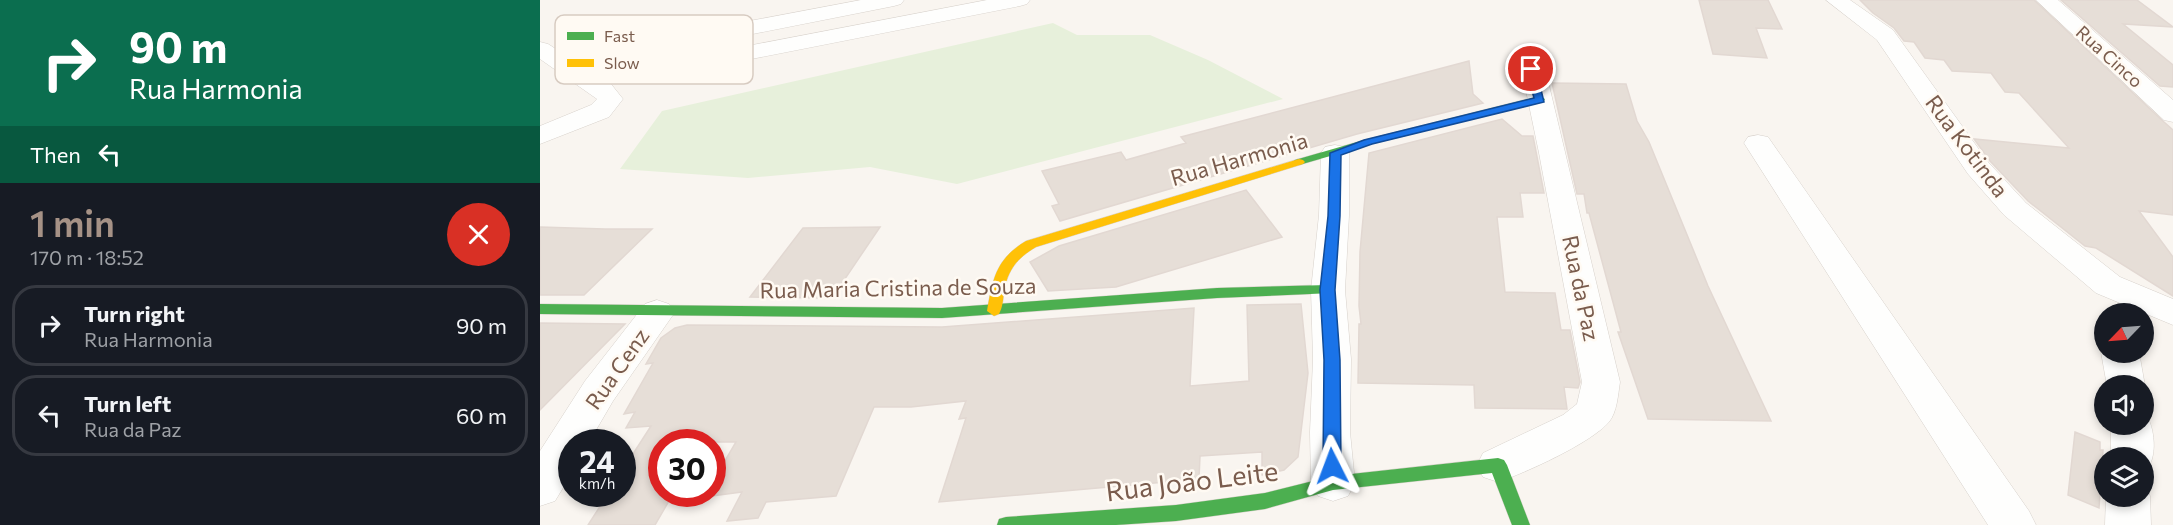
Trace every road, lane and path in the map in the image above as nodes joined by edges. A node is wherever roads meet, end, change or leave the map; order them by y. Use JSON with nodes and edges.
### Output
{"nodes":[{"id":1,"x":894,"y":0,"type":"edge"},
{"id":2,"x":1020,"y":0,"type":"edge"},
{"id":3,"x":1836,"y":0,"type":"edge"},
{"id":4,"x":2046,"y":0,"type":"edge"},
{"id":5,"x":753,"y":27,"type":"edge"},
{"id":6,"x":753,"y":52,"type":"edge"},
{"id":7,"x":1526,"y":57,"type":"dead end"},
{"id":8,"x":593,"y":84,"type":"edge"},
{"id":9,"x":1540,"y":99,"type":"junction"},
{"id":10,"x":2173,"y":114,"type":"edge"},
{"id":11,"x":540,"y":136,"type":"edge"},
{"id":12,"x":1758,"y":143,"type":"dead end"},
{"id":13,"x":1335,"y":153,"type":"junction"},
{"id":14,"x":1328,"y":290,"type":"junction"},
{"id":15,"x":2110,"y":299,"type":"edge"},
{"id":16,"x":540,"y":309,"type":"edge"},
{"id":17,"x":994,"y":311,"type":"junction"},
{"id":18,"x":657,"y":312,"type":"junction"},
{"id":19,"x":2173,"y":313,"type":"edge"},
{"id":20,"x":1498,"y":465,"type":"junction"},
{"id":21,"x":1333,"y":483,"type":"junction"},
{"id":22,"x":540,"y":488,"type":"edge"},
{"id":23,"x":2128,"y":507,"type":"edge"},
{"id":24,"x":1006,"y":525,"type":"edge"},
{"id":25,"x":1521,"y":525,"type":"edge"},
{"id":26,"x":2013,"y":525,"type":"edge"},
{"id":27,"x":2128,"y":525,"type":"edge"}],
"edges":[{"from":1,"to":5,"type":"street"},
{"from":2,"to":6,"type":"street"},
{"from":3,"to":15,"type":"street","name":"Rua Kotinda"},
{"from":4,"to":10,"type":"street","name":"Rua Cinco"},
{"from":7,"to":9,"type":"street","name":"Rua da Paz"},
{"from":8,"to":11,"type":"street"},
{"from":9,"to":13,"type":"street","name":"Rua Harmonia"},
{"from":9,"to":20,"type":"street","name":"Rua da Paz"},
{"from":12,"to":26,"type":"street"},
{"from":13,"to":14,"type":"street"},
{"from":13,"to":17,"type":"street","name":"Rua Harmonia"},
{"from":14,"to":17,"type":"street","name":"Rua Maria Cristina de Souza"},
{"from":14,"to":21,"type":"street"},
{"from":15,"to":19,"type":"street","name":"Rua Kotinda"},
{"from":16,"to":18,"type":"street","name":"Rua Maria Cristina de Souza"},
{"from":17,"to":18,"type":"street","name":"Rua Maria Cristina de Souza"},
{"from":18,"to":22,"type":"street","name":"Rua Cenz"},
{"from":20,"to":21,"type":"street","name":"Rua João Leite"},
{"from":20,"to":25,"type":"street"},
{"from":21,"to":24,"type":"street","name":"Rua João Leite"},
{"from":23,"to":27,"type":"street"}]}
